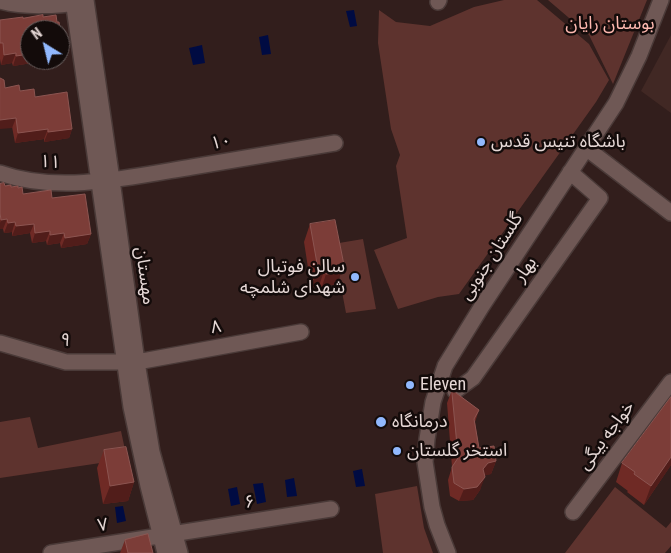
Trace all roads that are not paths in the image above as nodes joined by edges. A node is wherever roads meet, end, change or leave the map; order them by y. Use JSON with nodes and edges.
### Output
{"nodes":[{"id":1,"x":661,"y":0,"type":"edge"},
{"id":2,"x":0,"y":1,"type":"edge"},
{"id":3,"x":83,"y":1,"type":"edge"},
{"id":4,"x":336,"y":143,"type":"dead end"},
{"id":5,"x":586,"y":148,"type":"junction"},
{"id":6,"x":570,"y":172,"type":"junction"},
{"id":7,"x":0,"y":173,"type":"edge"},
{"id":8,"x":105,"y":180,"type":"junction"},
{"id":9,"x":671,"y":213,"type":"edge"},
{"id":10,"x":301,"y":332,"type":"dead end"},
{"id":11,"x":0,"y":343,"type":"edge"},
{"id":12,"x":131,"y":362,"type":"junction"},
{"id":13,"x":671,"y":382,"type":"edge"},
{"id":14,"x":455,"y":391,"type":"edge"},
{"id":15,"x":331,"y":509,"type":"dead end"},
{"id":16,"x":573,"y":512,"type":"dead end"},
{"id":17,"x":168,"y":535,"type":"junction"},
{"id":18,"x":51,"y":553,"type":"edge"},
{"id":19,"x":165,"y":553,"type":"edge"},
{"id":20,"x":180,"y":553,"type":"edge"},
{"id":21,"x":448,"y":553,"type":"edge"}],
"edges":[{"from":1,"to":5,"type":"street","name":"گلستان جنوبی"},
{"from":2,"to":3,"type":"street"},
{"from":3,"to":8,"type":"street","name":"مهستان"},
{"from":4,"to":8,"type":"street","name":"۱۰"},
{"from":5,"to":6,"type":"street","name":"گلستان جنوبی"},
{"from":5,"to":9,"type":"street"},
{"from":6,"to":14,"type":"street","name":"بهار"},
{"from":6,"to":21,"type":"street","name":"گلستان جنوبی"},
{"from":7,"to":8,"type":"street","name":"۱۱"},
{"from":8,"to":12,"type":"street","name":"مهستان"},
{"from":10,"to":12,"type":"street","name":"۸"},
{"from":11,"to":12,"type":"street","name":"۹"},
{"from":12,"to":17,"type":"street","name":"مهستان"},
{"from":13,"to":16,"type":"street","name":"خواجه بیگی"},
{"from":15,"to":17,"type":"street","name":"۶"},
{"from":17,"to":18,"type":"street","name":"۷"},
{"from":17,"to":19,"type":"street"},
{"from":17,"to":20,"type":"street"}]}
